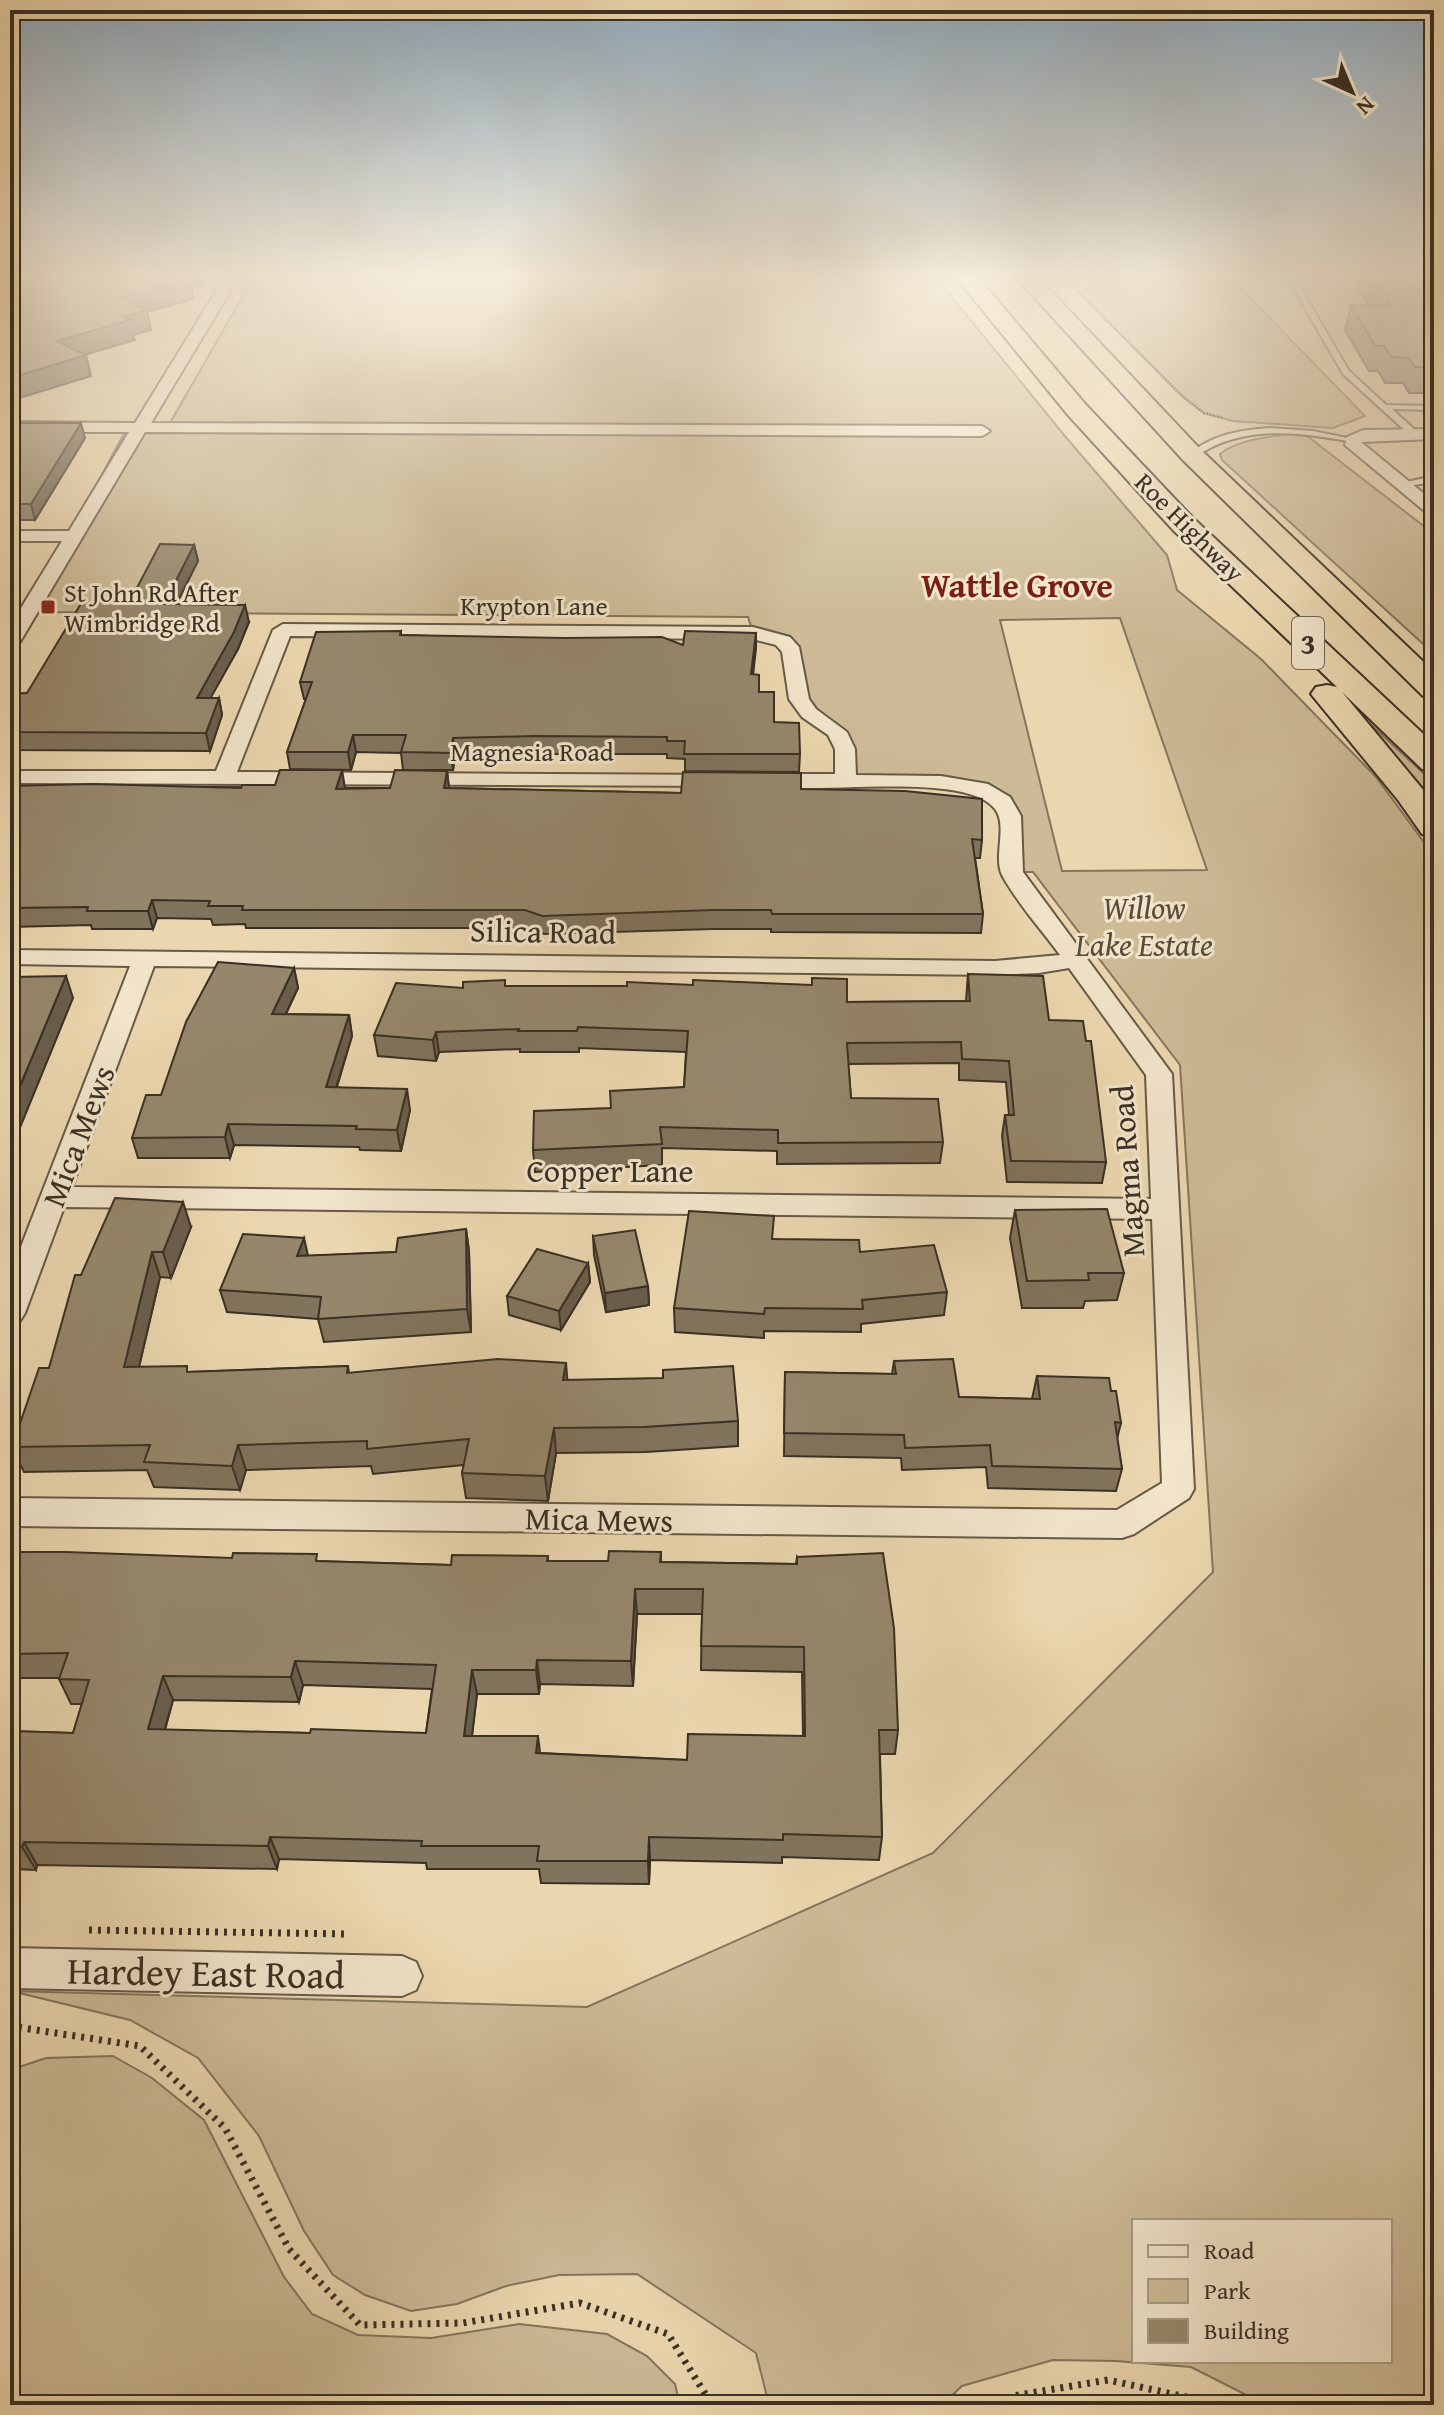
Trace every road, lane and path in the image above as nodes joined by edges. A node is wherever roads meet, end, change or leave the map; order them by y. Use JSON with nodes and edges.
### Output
{"nodes":[{"id":1,"x":164,"y":388,"type":"edge"},
{"id":2,"x":1058,"y":388,"type":"edge"},
{"id":3,"x":1129,"y":388,"type":"edge"},
{"id":4,"x":1174,"y":388,"type":"edge"},
{"id":5,"x":1364,"y":388,"type":"edge"},
{"id":6,"x":1386,"y":407,"type":"junction"},
{"id":7,"x":1434,"y":408,"type":"edge"},
{"id":8,"x":1233,"y":421,"type":"dead end"},
{"id":9,"x":10,"y":427,"type":"edge"},
{"id":10,"x":140,"y":428,"type":"junction"},
{"id":11,"x":982,"y":431,"type":"dead end"},
{"id":12,"x":1414,"y":434,"type":"junction"},
{"id":13,"x":1434,"y":434,"type":"edge"},
{"id":14,"x":1353,"y":440,"type":"junction"},
{"id":15,"x":1192,"y":455,"type":"junction"},
{"id":16,"x":1434,"y":479,"type":"edge"},
{"id":17,"x":1401,"y":484,"type":"junction"},
{"id":18,"x":1434,"y":510,"type":"edge"},
{"id":19,"x":1183,"y":524,"type":"junction"},
{"id":20,"x":10,"y":536,"type":"edge"},
{"id":21,"x":74,"y":536,"type":"junction"},
{"id":22,"x":10,"y":642,"type":"edge"},
{"id":23,"x":1434,"y":689,"type":"edge"},
{"id":24,"x":1434,"y":762,"type":"edge"},
{"id":25,"x":225,"y":776,"type":"junction"},
{"id":26,"x":10,"y":777,"type":"edge"},
{"id":27,"x":846,"y":781,"type":"junction"},
{"id":28,"x":1002,"y":802,"type":"joint"},
{"id":29,"x":1434,"y":827,"type":"edge"},
{"id":30,"x":10,"y":957,"type":"edge"},
{"id":31,"x":145,"y":959,"type":"junction"},
{"id":32,"x":1075,"y":959,"type":"junction"},
{"id":33,"x":55,"y":1197,"type":"junction"},
{"id":34,"x":1165,"y":1209,"type":"junction"},
{"id":35,"x":10,"y":1313,"type":"edge"},
{"id":36,"x":1178,"y":1489,"type":"joint"},
{"id":37,"x":10,"y":1512,"type":"edge"},
{"id":38,"x":71,"y":1929,"type":"dead end"},
{"id":39,"x":348,"y":1934,"type":"dead end"},
{"id":40,"x":10,"y":1968,"type":"edge"},
{"id":41,"x":402,"y":1976,"type":"dead end"},
{"id":42,"x":10,"y":2026,"type":"edge"},
{"id":43,"x":712,"y":2405,"type":"edge"},
{"id":44,"x":1001,"y":2405,"type":"edge"},
{"id":45,"x":1223,"y":2405,"type":"edge"}],
"edges":[{"from":1,"to":10,"type":"street"},
{"from":2,"to":19,"type":"highway","name":"Roe Highway","number":"3"},
{"from":3,"to":15,"type":"highway","name":"Roe Highway","number":"3"},
{"from":4,"to":8,"type":"path"},
{"from":5,"to":6,"type":"lane"},
{"from":6,"to":7,"type":"lane"},
{"from":6,"to":12,"type":"lane"},
{"from":9,"to":10,"type":"street"},
{"from":10,"to":11,"type":"street"},
{"from":10,"to":21,"type":"street"},
{"from":12,"to":13,"type":"street"},
{"from":12,"to":14,"type":"street"},
{"from":14,"to":15,"type":"lane"},
{"from":14,"to":17,"type":"street"},
{"from":15,"to":23,"type":"highway","name":"Roe Highway","number":"3"},
{"from":16,"to":17,"type":"lane"},
{"from":17,"to":18,"type":"street"},
{"from":19,"to":24,"type":"highway","name":"Roe Highway","number":"3"},
{"from":19,"to":29,"type":"highway"},
{"from":20,"to":21,"type":"street"},
{"from":21,"to":22,"type":"street"},
{"from":25,"to":26,"type":"street","name":"Magnesia Road"},
{"from":25,"to":27,"type":"street","name":"Magnesia Road"},
{"from":25,"to":27,"type":"street","name":"Krypton Lane"},
{"from":27,"to":28,"type":"street","name":"Magnesia Road"},
{"from":28,"to":32,"type":"street","name":"Magma Road"},
{"from":30,"to":31,"type":"street","name":"Silica Road"},
{"from":31,"to":32,"type":"street","name":"Silica Road"},
{"from":31,"to":33,"type":"street","name":"Mica Mews"},
{"from":32,"to":34,"type":"street","name":"Magma Road"},
{"from":33,"to":34,"type":"street","name":"Copper Lane"},
{"from":33,"to":35,"type":"street","name":"Mica Mews"},
{"from":34,"to":36,"type":"street","name":"Magma Road"},
{"from":36,"to":37,"type":"street","name":"Mica Mews"},
{"from":38,"to":39,"type":"path"},
{"from":40,"to":41,"type":"street","name":"Hardey East Road"},
{"from":42,"to":43,"type":"path"},
{"from":44,"to":45,"type":"path"}]}
